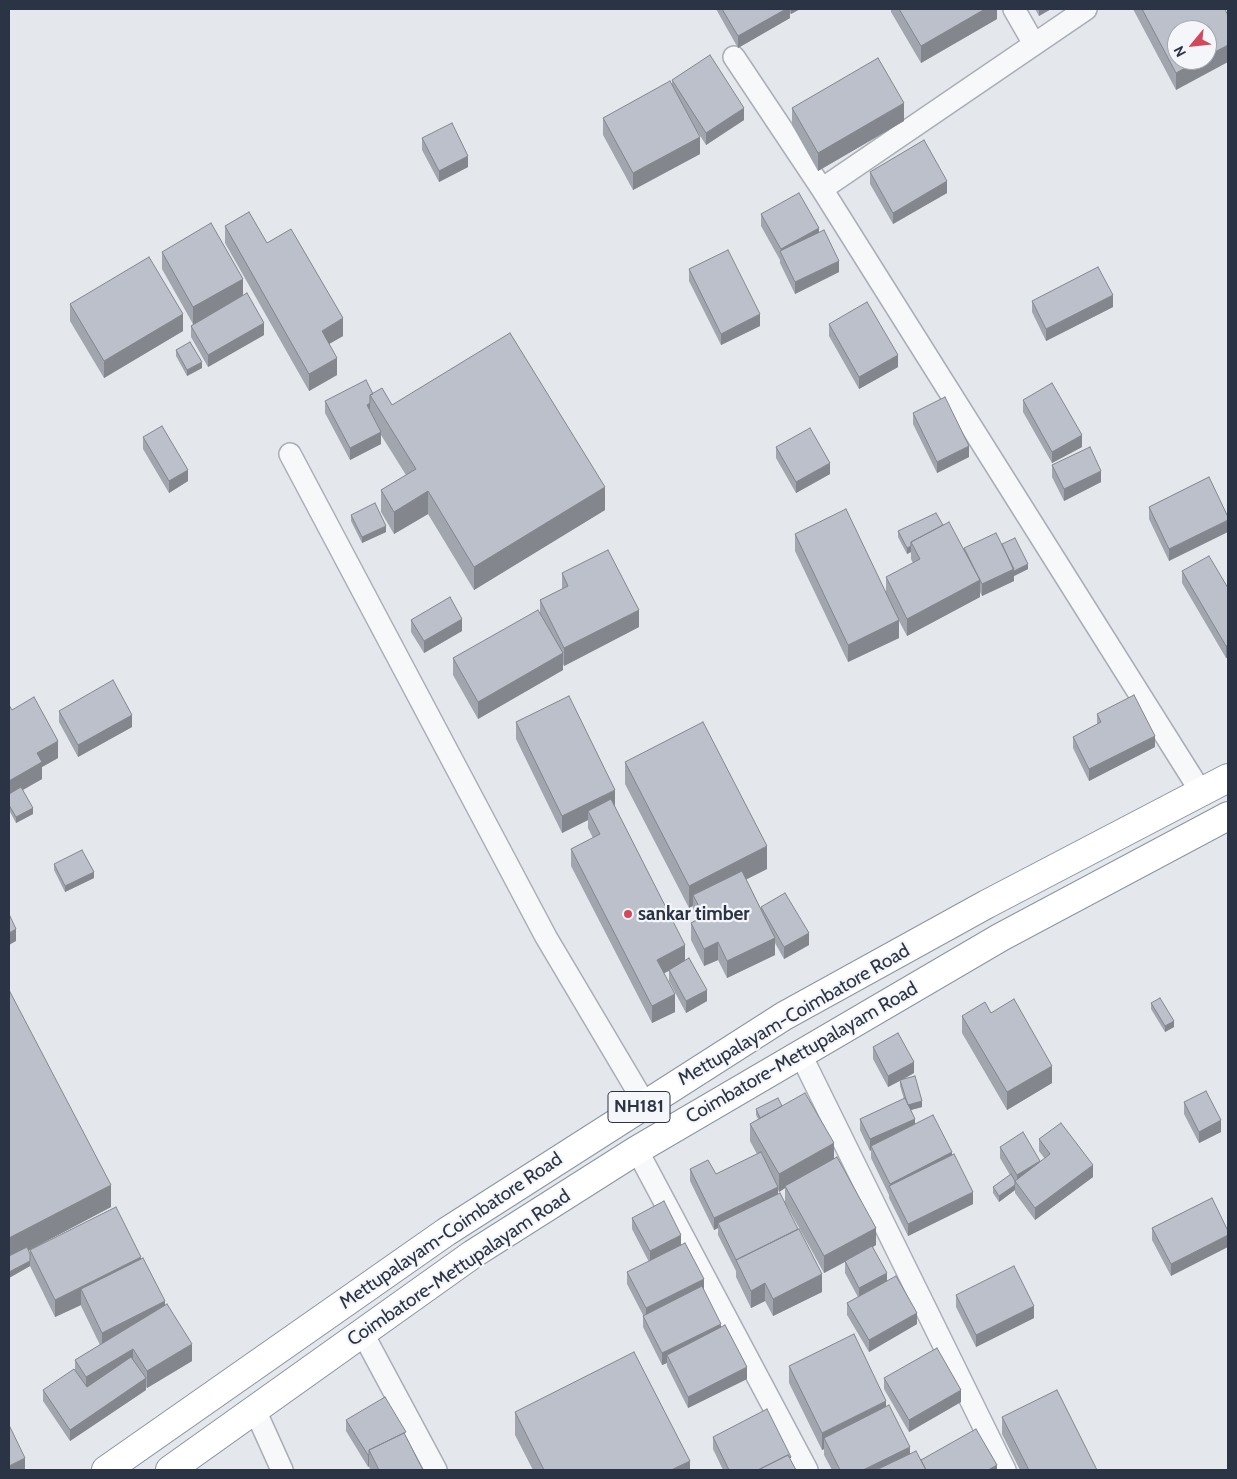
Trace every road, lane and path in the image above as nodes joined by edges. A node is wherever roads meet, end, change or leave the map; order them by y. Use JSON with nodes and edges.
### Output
{"nodes":[{"id":1,"x":1014,"y":9,"type":"edge"},
{"id":2,"x":1086,"y":9,"type":"edge"},
{"id":3,"x":1034,"y":44,"type":"junction"},
{"id":4,"x":734,"y":58,"type":"dead end"},
{"id":5,"x":822,"y":189,"type":"junction"},
{"id":6,"x":290,"y":454,"type":"dead end"},
{"id":7,"x":1228,"y":778,"type":"edge"},
{"id":8,"x":1201,"y":792,"type":"junction"},
{"id":9,"x":1228,"y":816,"type":"edge"},
{"id":10,"x":800,"y":1053,"type":"junction"},
{"id":11,"x":645,"y":1104,"type":"junction"},
{"id":12,"x":637,"y":1150,"type":"junction"},
{"id":13,"x":362,"y":1332,"type":"junction"},
{"id":14,"x":255,"y":1410,"type":"junction"},
{"id":15,"x":106,"y":1470,"type":"edge"},
{"id":16,"x":170,"y":1470,"type":"edge"},
{"id":17,"x":282,"y":1470,"type":"edge"},
{"id":18,"x":436,"y":1470,"type":"edge"},
{"id":19,"x":807,"y":1470,"type":"edge"},
{"id":20,"x":1005,"y":1470,"type":"edge"}],
"edges":[{"from":1,"to":3,"type":"street"},
{"from":2,"to":3,"type":"street"},
{"from":3,"to":5,"type":"street"},
{"from":4,"to":5,"type":"street"},
{"from":5,"to":8,"type":"street"},
{"from":6,"to":11,"type":"street"},
{"from":7,"to":8,"type":"highway","name":"Mettupalayam-Coimbatore Road","number":"NH181"},
{"from":8,"to":11,"type":"highway","name":"Mettupalayam-Coimbatore Road","number":"NH181"},
{"from":9,"to":10,"type":"highway","name":"Coimbatore-Mettupalayam Road","number":"NH181"},
{"from":10,"to":12,"type":"highway","name":"Coimbatore-Mettupalayam Road","number":"NH181"},
{"from":10,"to":20,"type":"street"},
{"from":11,"to":15,"type":"highway","name":"Mettupalayam-Coimbatore Road","number":"NH181"},
{"from":12,"to":13,"type":"highway","name":"Coimbatore-Mettupalayam Road","number":"NH181"},
{"from":12,"to":19,"type":"street"},
{"from":13,"to":14,"type":"highway","name":"Coimbatore-Mettupalayam Road","number":"NH181"},
{"from":13,"to":18,"type":"street"},
{"from":14,"to":16,"type":"highway","name":"Coimbatore-Mettupalayam Road","number":"NH181"},
{"from":14,"to":17,"type":"street"}]}
